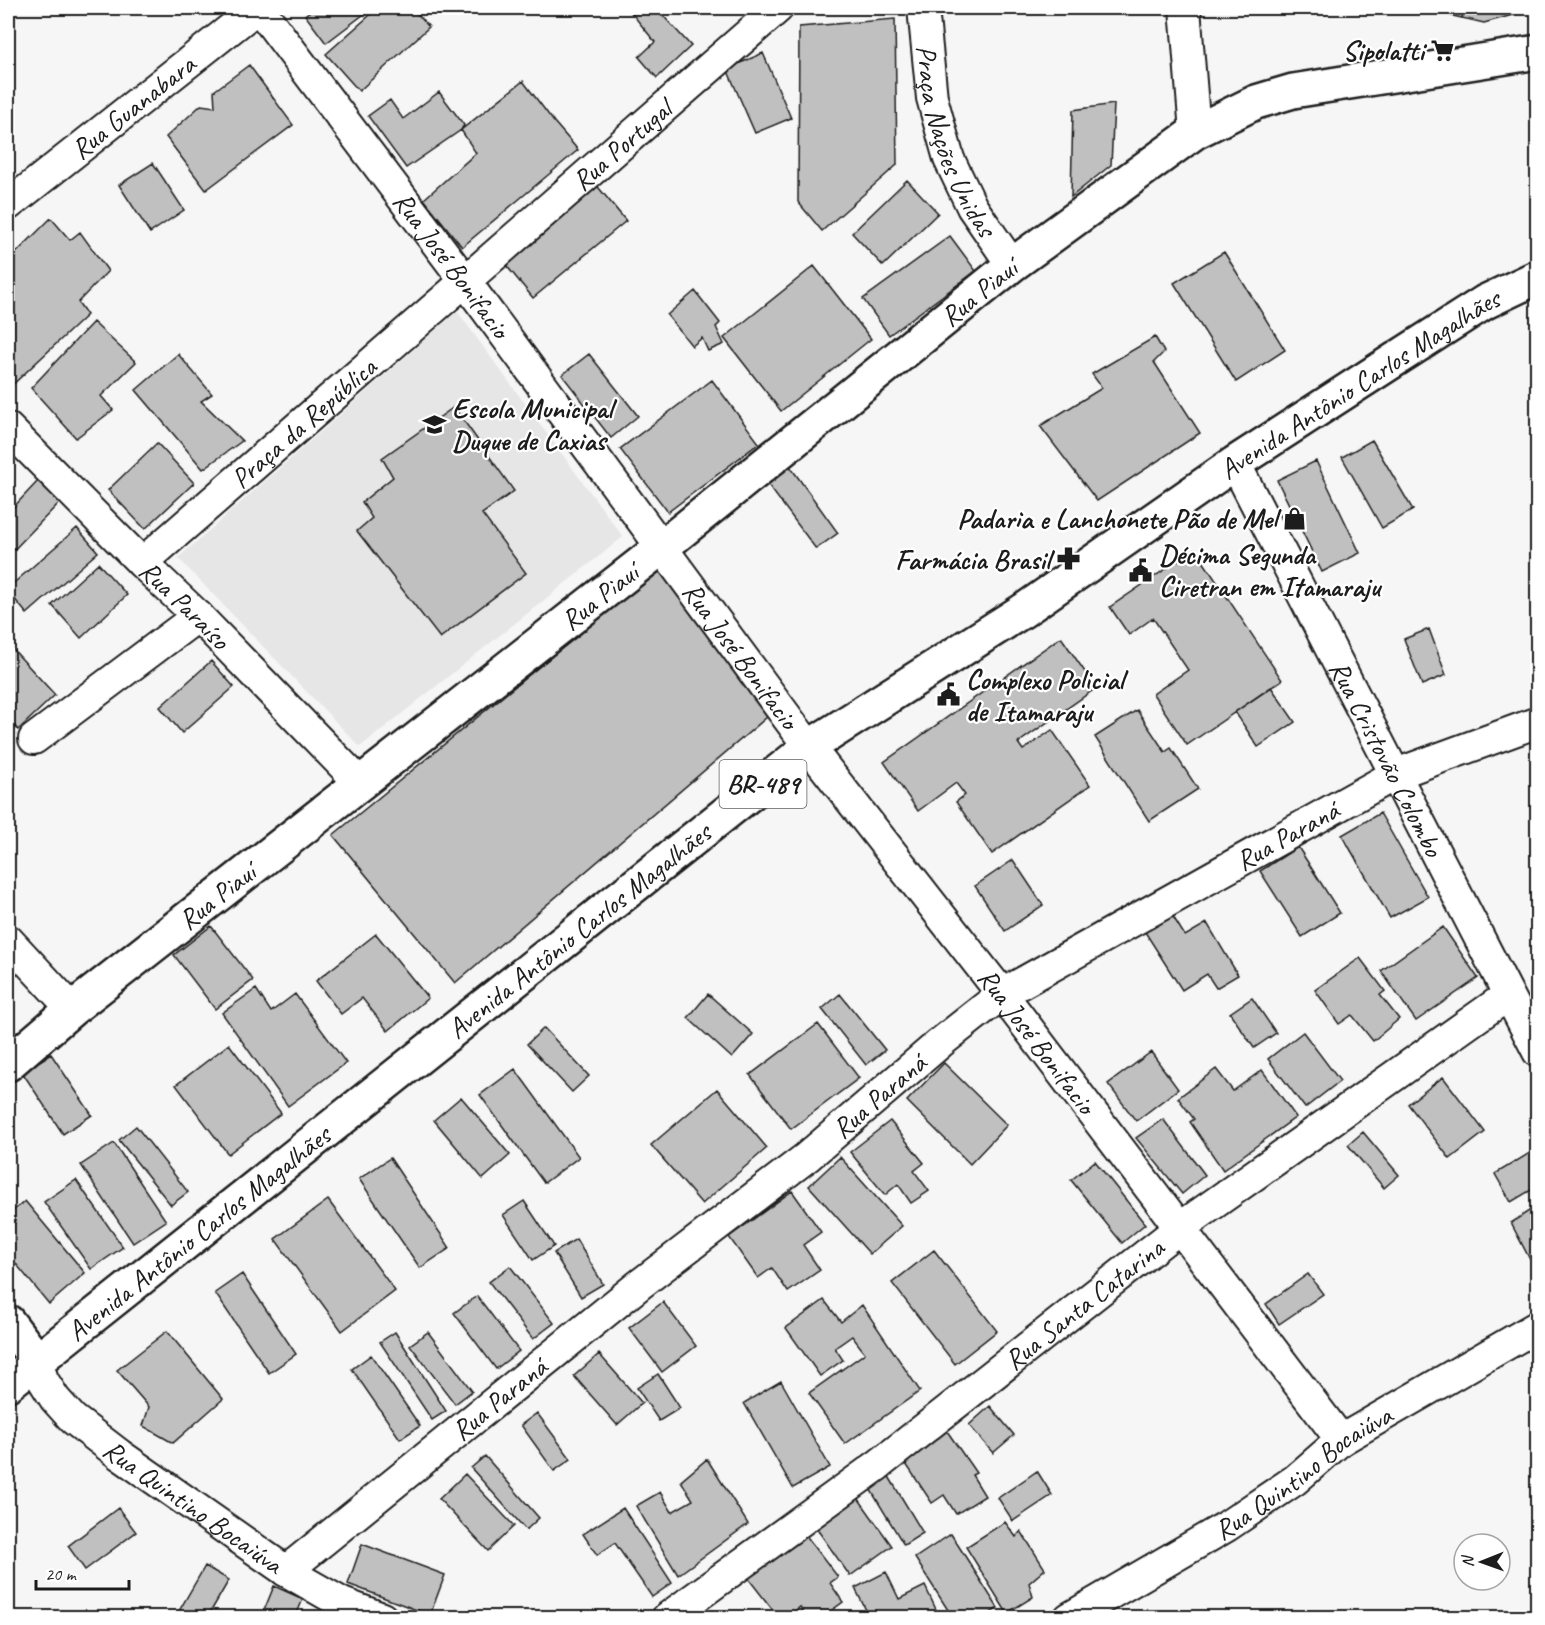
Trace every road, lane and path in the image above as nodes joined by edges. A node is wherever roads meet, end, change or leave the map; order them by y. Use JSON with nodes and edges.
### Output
{"nodes":[{"id":1,"x":258,"y":8,"type":"edge"},
{"id":2,"x":778,"y":8,"type":"edge"},
{"id":3,"x":923,"y":8,"type":"edge"},
{"id":4,"x":1185,"y":8,"type":"edge"},
{"id":5,"x":1538,"y":52,"type":"edge"},
{"id":6,"x":1195,"y":132,"type":"junction"},
{"id":7,"x":8,"y":205,"type":"edge"},
{"id":8,"x":1012,"y":265,"type":"junction"},
{"id":9,"x":1538,"y":277,"type":"edge"},
{"id":10,"x":465,"y":281,"type":"junction"},
{"id":11,"x":8,"y":428,"type":"edge"},
{"id":12,"x":1234,"y":463,"type":"junction"},
{"id":13,"x":662,"y":547,"type":"junction"},
{"id":14,"x":142,"y":563,"type":"junction"},
{"id":15,"x":198,"y":615,"type":"junction"},
{"id":16,"x":1538,"y":722,"type":"edge"},
{"id":17,"x":34,"y":739,"type":"dead end"},
{"id":18,"x":809,"y":747,"type":"junction"},
{"id":19,"x":1396,"y":774,"type":"junction"},
{"id":20,"x":360,"y":783,"type":"junction"},
{"id":21,"x":8,"y":940,"type":"edge"},
{"id":22,"x":1002,"y":994,"type":"junction"},
{"id":23,"x":1507,"y":996,"type":"junction"},
{"id":24,"x":72,"y":1009,"type":"junction"},
{"id":25,"x":1538,"y":1053,"type":"edge"},
{"id":26,"x":8,"y":1064,"type":"edge"},
{"id":27,"x":1181,"y":1227,"type":"junction"},
{"id":28,"x":8,"y":1322,"type":"edge"},
{"id":29,"x":1538,"y":1326,"type":"edge"},
{"id":30,"x":37,"y":1360,"type":"junction"},
{"id":31,"x":8,"y":1384,"type":"edge"},
{"id":32,"x":1341,"y":1440,"type":"junction"},
{"id":33,"x":286,"y":1572,"type":"junction"},
{"id":34,"x":382,"y":1617,"type":"edge"},
{"id":35,"x":667,"y":1617,"type":"edge"},
{"id":36,"x":1069,"y":1617,"type":"edge"}],
"edges":[{"from":1,"to":7,"type":"street","name":"Rua Guanabara"},
{"from":1,"to":10,"type":"street","name":"Rua José Bonifacio"},
{"from":2,"to":10,"type":"street","name":"Rua Portugal"},
{"from":3,"to":8,"type":"street","name":"Praça Nações Unidas"},
{"from":4,"to":6,"type":"street"},
{"from":5,"to":6,"type":"main road"},
{"from":6,"to":8,"type":"main road","name":"Rua Piauí"},
{"from":8,"to":13,"type":"main road","name":"Rua Piauí"},
{"from":9,"to":12,"type":"main road","name":"Avenida Antônio Carlos Magalhães","number":"BR-489"},
{"from":10,"to":13,"type":"street","name":"Rua José Bonifacio"},
{"from":10,"to":14,"type":"street","name":"Praça da República"},
{"from":11,"to":14,"type":"street","name":"Rua Paraíso"},
{"from":12,"to":18,"type":"main road","name":"Avenida Antônio Carlos Magalhães","number":"BR-489"},
{"from":12,"to":19,"type":"street","name":"Rua Cristovão Colombo"},
{"from":13,"to":18,"type":"street","name":"Rua José Bonifacio"},
{"from":13,"to":20,"type":"main road","name":"Rua Piauí"},
{"from":14,"to":15,"type":"street","name":"Rua Paraíso"},
{"from":15,"to":17,"type":"street"},
{"from":15,"to":20,"type":"street","name":"Rua Paraíso"},
{"from":16,"to":19,"type":"street","name":"Rua Paraná"},
{"from":18,"to":22,"type":"street","name":"Rua José Bonifacio"},
{"from":18,"to":30,"type":"main road","name":"Avenida Antônio Carlos Magalhães","number":"BR-489"},
{"from":19,"to":22,"type":"street","name":"Rua Paraná"},
{"from":19,"to":23,"type":"street","name":"Rua Cristovão Colombo"},
{"from":20,"to":24,"type":"main road","name":"Rua Piauí"},
{"from":21,"to":24,"type":"street"},
{"from":22,"to":27,"type":"street","name":"Rua José Bonifacio"},
{"from":22,"to":33,"type":"street","name":"Rua Paraná"},
{"from":23,"to":25,"type":"street","name":"Rua Cristovão Colombo"},
{"from":23,"to":27,"type":"street","name":"Rua Santa Catarina"},
{"from":24,"to":26,"type":"main road","name":"Rua Piauí"},
{"from":27,"to":32,"type":"street","name":"Rua José Bonifacio"},
{"from":27,"to":35,"type":"street","name":"Rua Santa Catarina"},
{"from":28,"to":30,"type":"main road"},
{"from":29,"to":32,"type":"street","name":"Rua Quintino Bocaiúva"},
{"from":30,"to":31,"type":"main road","name":"Avenida Antônio Carlos Magalhães","number":"BR-489"},
{"from":30,"to":33,"type":"street","name":"Rua Quintino Bocaiúva"},
{"from":32,"to":36,"type":"street","name":"Rua Quintino Bocaiúva"},
{"from":33,"to":34,"type":"street","name":"Rua Quintino Bocaiúva"}]}
